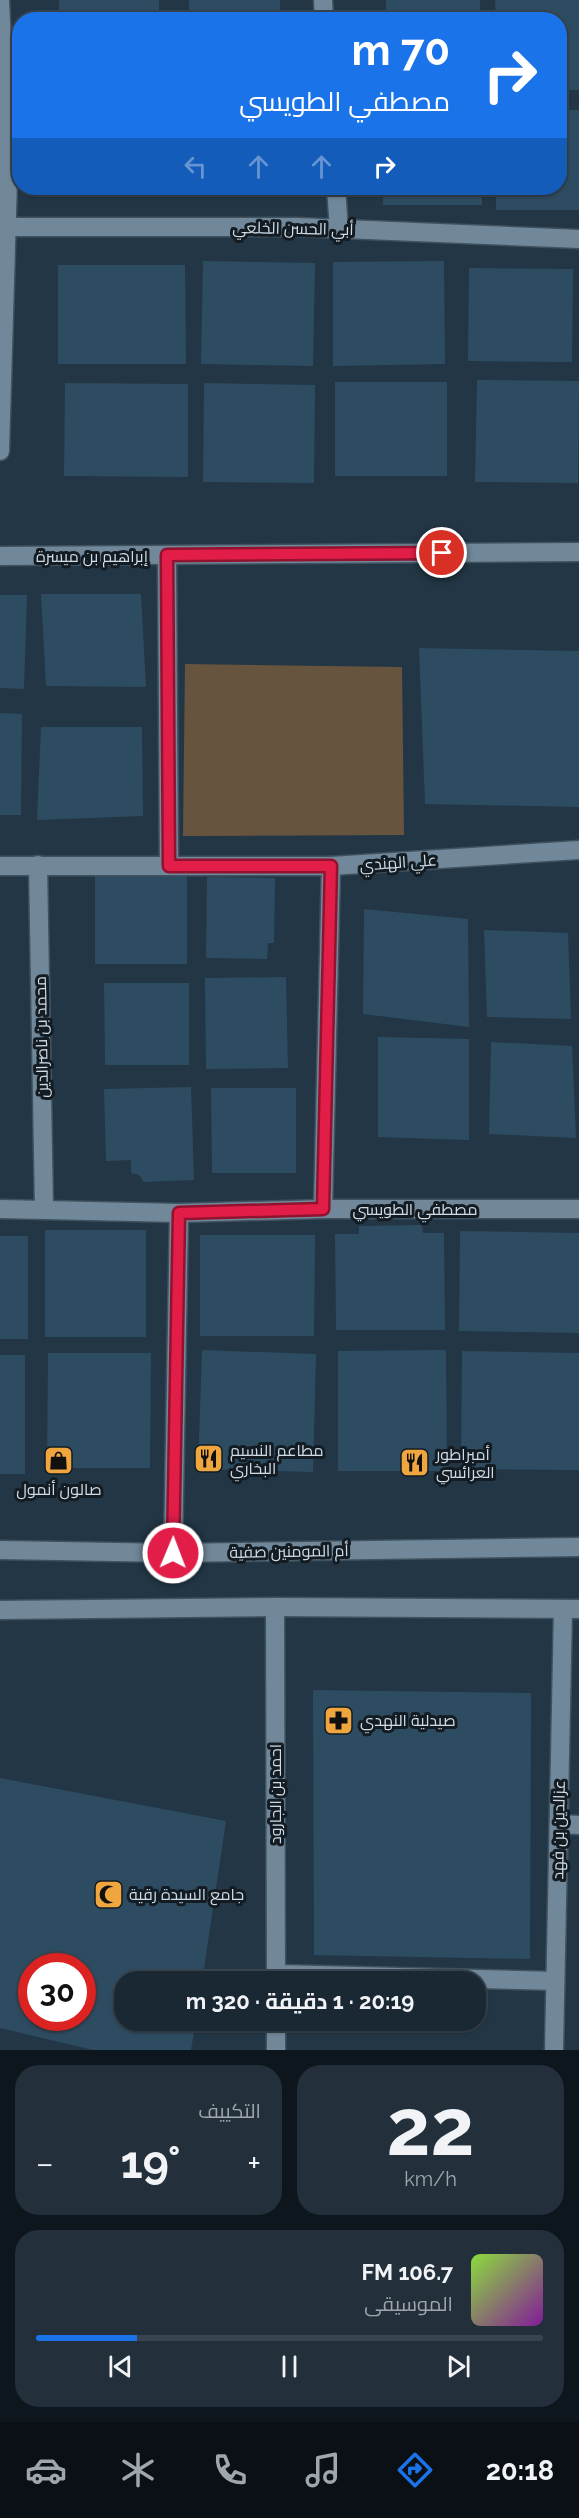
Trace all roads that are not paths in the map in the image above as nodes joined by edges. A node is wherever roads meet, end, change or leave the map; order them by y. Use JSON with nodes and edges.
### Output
{"nodes":[{"id":1,"x":0,"y":0,"type":"edge"},
{"id":2,"x":4,"y":179,"type":"edge"},
{"id":3,"x":337,"y":195,"type":"edge"},
{"id":4,"x":7,"y":227,"type":"junction"},
{"id":5,"x":339,"y":229,"type":"junction"},
{"id":6,"x":579,"y":239,"type":"edge"},
{"id":7,"x":0,"y":451,"type":"edge"},
{"id":8,"x":579,"y":552,"type":"edge"},
{"id":9,"x":167,"y":555,"type":"junction"},
{"id":10,"x":0,"y":556,"type":"edge"},
{"id":11,"x":579,"y":850,"type":"edge"},
{"id":12,"x":38,"y":865,"type":"junction"},
{"id":13,"x":0,"y":866,"type":"edge"},
{"id":14,"x":169,"y":866,"type":"junction"},
{"id":15,"x":331,"y":866,"type":"junction"},
{"id":16,"x":0,"y":1209,"type":"edge"},
{"id":17,"x":44,"y":1209,"type":"junction"},
{"id":18,"x":323,"y":1209,"type":"junction"},
{"id":19,"x":579,"y":1209,"type":"edge"},
{"id":20,"x":179,"y":1213,"type":"junction"},
{"id":21,"x":579,"y":1547,"type":"edge"},
{"id":22,"x":0,"y":1550,"type":"edge"},
{"id":23,"x":173,"y":1553,"type":"junction"},
{"id":24,"x":275,"y":1606,"type":"junction"},
{"id":25,"x":571,"y":1609,"type":"edge"},
{"id":26,"x":0,"y":1610,"type":"edge"},
{"id":27,"x":559,"y":1824,"type":"junction"},
{"id":28,"x":579,"y":1825,"type":"edge"},
{"id":29,"x":276,"y":1971,"type":"edge"},
{"id":30,"x":486,"y":1980,"type":"edge"},
{"id":31,"x":555,"y":1981,"type":"junction"},
{"id":32,"x":276,"y":2031,"type":"edge"},
{"id":33,"x":276,"y":2050,"type":"edge"},
{"id":34,"x":554,"y":2050,"type":"edge"}],
"edges":[{"from":1,"to":2,"type":"street"},
{"from":2,"to":4,"type":"street"},
{"from":3,"to":5,"type":"street"},
{"from":4,"to":5,"type":"street","name":"أبي الحسن الخلعي"},
{"from":4,"to":7,"type":"street"},
{"from":5,"to":6,"type":"street","name":"أبي الحسن الخلعي"},
{"from":8,"to":9,"type":"street","name":"إبراهيم بن ميسرة"},
{"from":9,"to":10,"type":"street","name":"إبراهيم بن ميسرة"},
{"from":9,"to":14,"type":"street"},
{"from":11,"to":15,"type":"street","name":"علي الهندي"},
{"from":12,"to":13,"type":"street","name":"علي الهندي"},
{"from":12,"to":14,"type":"street","name":"علي الهندي"},
{"from":12,"to":17,"type":"street","name":"محمد بن ناصرالدين"},
{"from":14,"to":15,"type":"street","name":"علي الهندي"},
{"from":15,"to":18,"type":"street"},
{"from":16,"to":17,"type":"street","name":"مصطفي الطويسي"},
{"from":17,"to":20,"type":"street","name":"مصطفي الطويسي"},
{"from":18,"to":19,"type":"street","name":"مصطفي الطويسي"},
{"from":18,"to":20,"type":"street","name":"مصطفي الطويسي"},
{"from":20,"to":23,"type":"street"},
{"from":21,"to":23,"type":"street","name":"أم المومنين صفية"},
{"from":22,"to":23,"type":"street","name":"أم المومنين صفية"},
{"from":24,"to":25,"type":"street"},
{"from":24,"to":26,"type":"street"},
{"from":24,"to":29,"type":"street","name":"احمد بن الجارود"},
{"from":25,"to":27,"type":"street","name":"عزالدين بن فهد"},
{"from":27,"to":28,"type":"street"},
{"from":27,"to":31,"type":"street","name":"عزالدين بن فهد"},
{"from":30,"to":31,"type":"street"},
{"from":31,"to":34,"type":"street","name":"عزالدين بن فهد"},
{"from":32,"to":33,"type":"street"}]}
